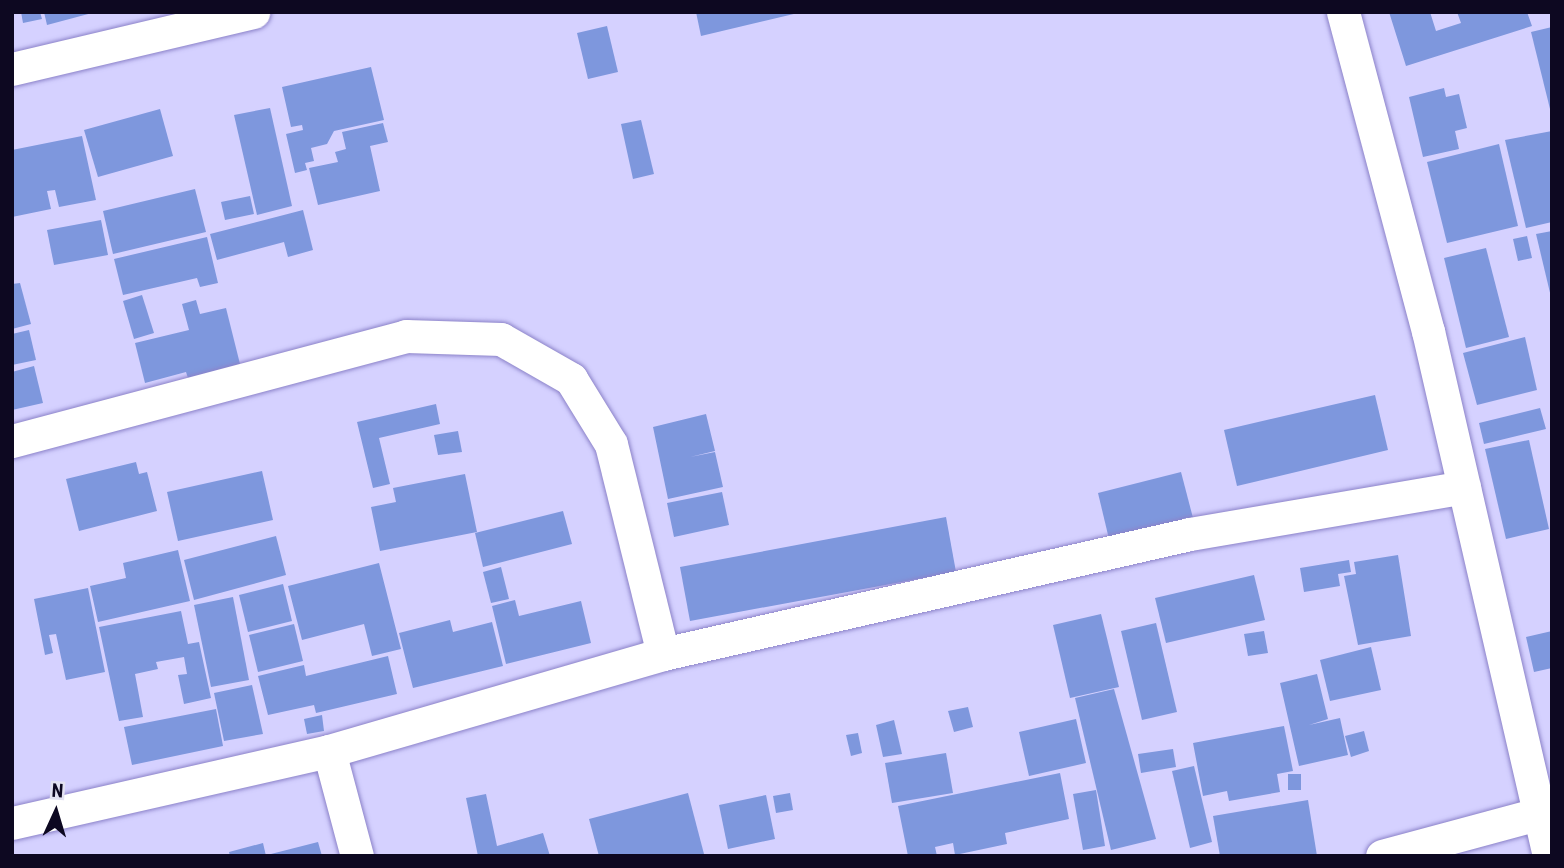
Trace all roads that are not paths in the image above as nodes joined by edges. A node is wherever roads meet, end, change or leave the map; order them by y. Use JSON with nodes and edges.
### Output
{"nodes":[{"id":1,"x":253,"y":12,"type":"edge"},
{"id":2,"x":1343,"y":12,"type":"edge"},
{"id":3,"x":12,"y":69,"type":"edge"},
{"id":4,"x":12,"y":441,"type":"edge"},
{"id":5,"x":1464,"y":487,"type":"junction"},
{"id":6,"x":663,"y":654,"type":"junction"},
{"id":7,"x":329,"y":751,"type":"junction"},
{"id":8,"x":1545,"y":811,"type":"edge"},
{"id":9,"x":12,"y":823,"type":"edge"},
{"id":10,"x":357,"y":856,"type":"edge"},
{"id":11,"x":1382,"y":856,"type":"edge"},
{"id":12,"x":1549,"y":856,"type":"edge"}],
"edges":[{"from":1,"to":3,"type":"street"},
{"from":2,"to":5,"type":"street"},
{"from":4,"to":6,"type":"street"},
{"from":5,"to":6,"type":"street"},
{"from":5,"to":8,"type":"street"},
{"from":6,"to":7,"type":"street"},
{"from":7,"to":9,"type":"street"},
{"from":7,"to":10,"type":"street"},
{"from":8,"to":11,"type":"street"},
{"from":8,"to":12,"type":"street"}]}
